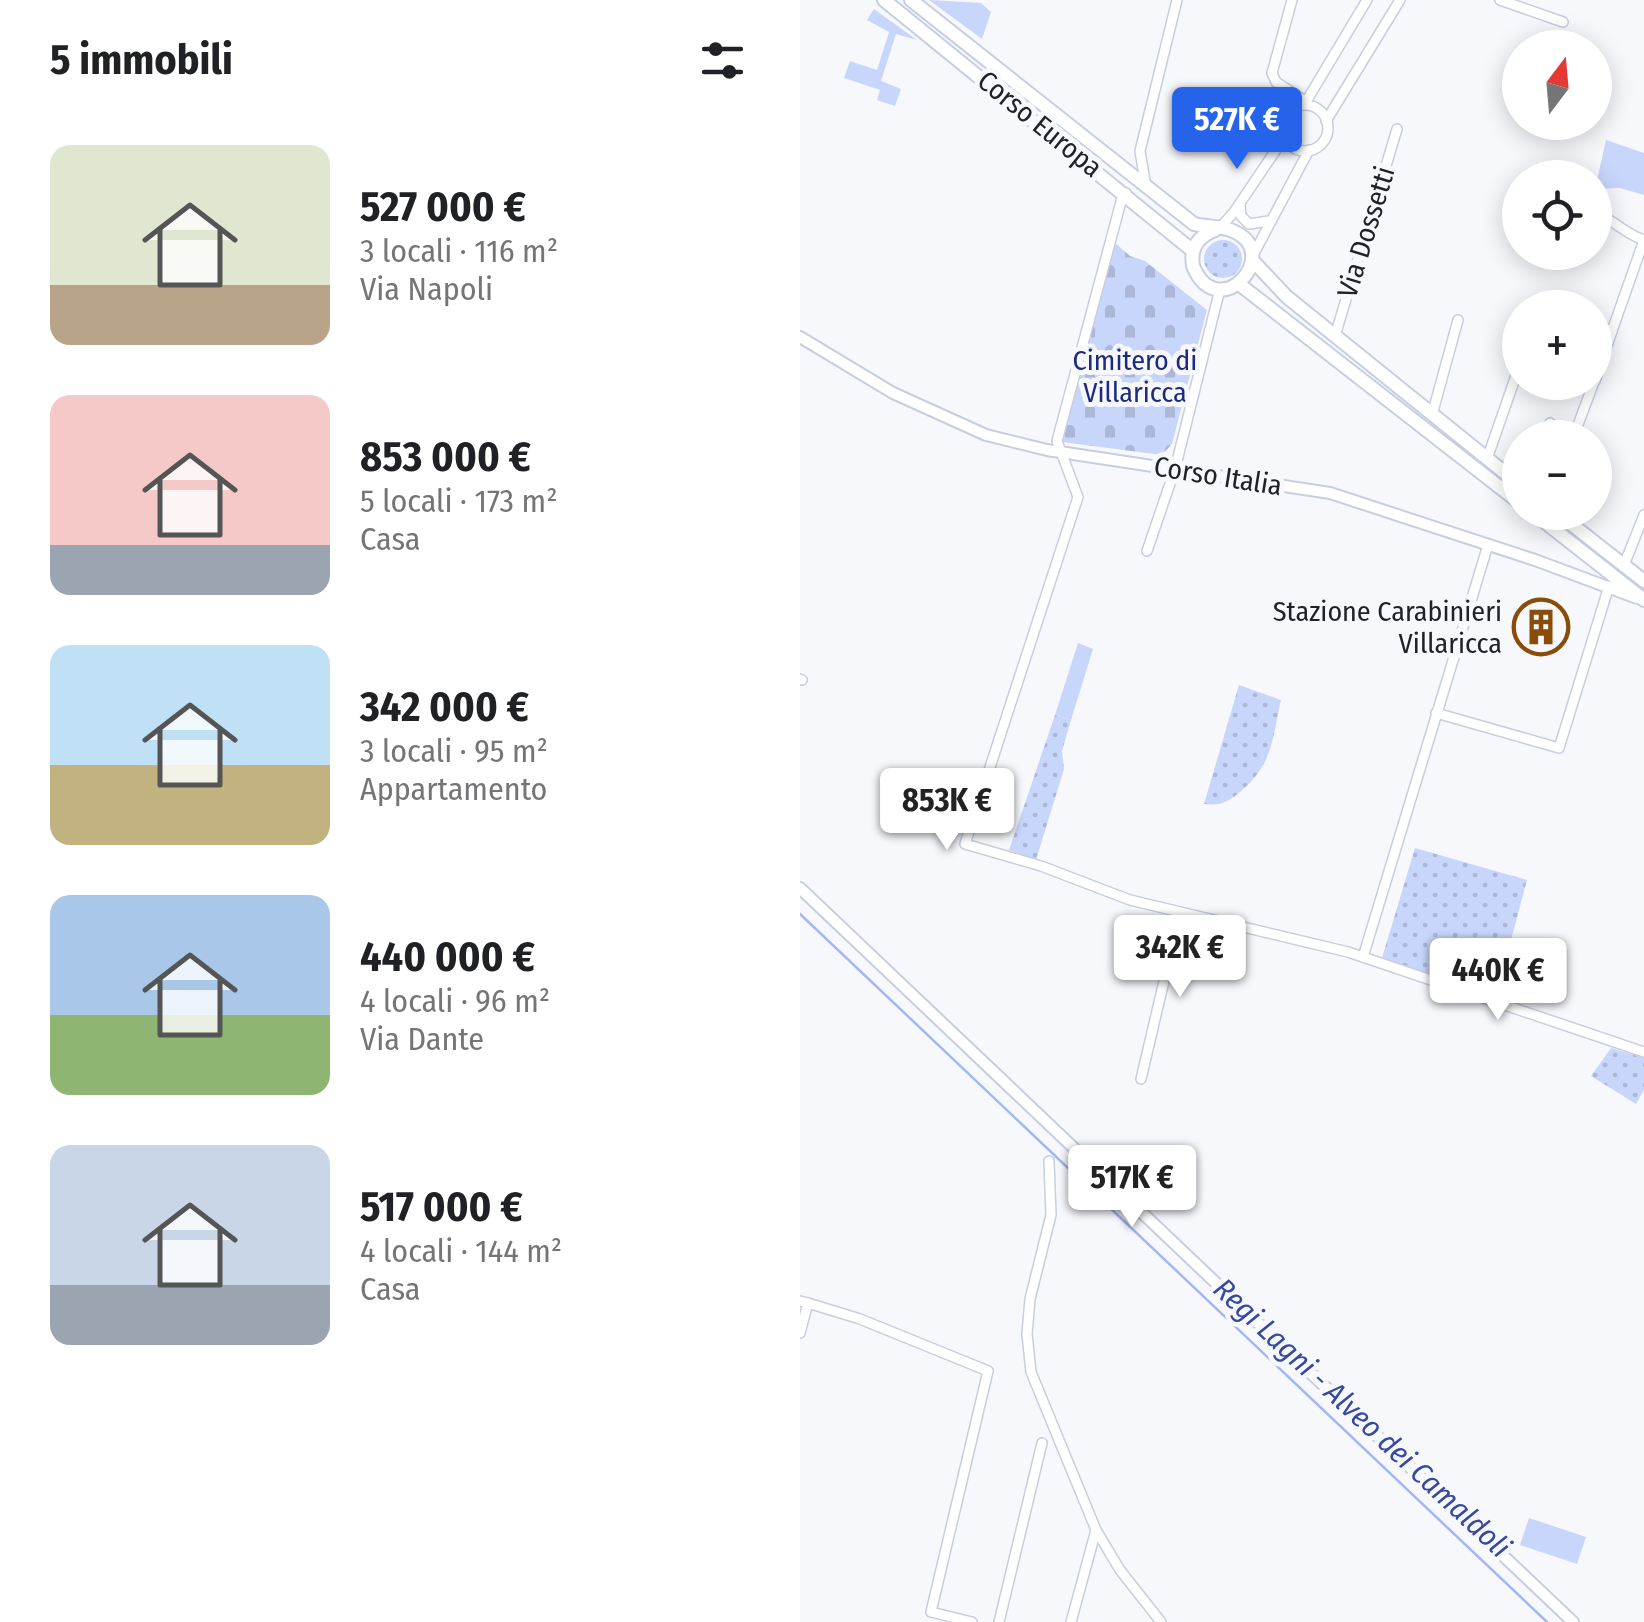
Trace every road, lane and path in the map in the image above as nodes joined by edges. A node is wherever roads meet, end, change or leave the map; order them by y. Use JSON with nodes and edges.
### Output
{"nodes":[{"id":1,"x":884,"y":0,"type":"edge"},
{"id":2,"x":911,"y":0,"type":"edge"},
{"id":3,"x":1177,"y":0,"type":"edge"},
{"id":4,"x":1292,"y":0,"type":"edge"},
{"id":5,"x":1367,"y":0,"type":"edge"},
{"id":6,"x":1400,"y":0,"type":"edge"},
{"id":7,"x":1500,"y":0,"type":"edge"},
{"id":8,"x":1562,"y":22,"type":"dead end"},
{"id":9,"x":1304,"y":103,"type":"junction"},
{"id":10,"x":1326,"y":120,"type":"junction"},
{"id":11,"x":1398,"y":128,"type":"dead end"},
{"id":12,"x":1284,"y":138,"type":"junction"},
{"id":13,"x":1309,"y":150,"type":"junction"},
{"id":14,"x":1140,"y":151,"type":"junction"},
{"id":15,"x":1117,"y":164,"type":"junction"},
{"id":16,"x":1146,"y":188,"type":"junction"},
{"id":17,"x":1126,"y":193,"type":"junction"},
{"id":18,"x":1240,"y":202,"type":"junction"},
{"id":19,"x":1269,"y":222,"type":"junction"},
{"id":20,"x":1612,"y":222,"type":"edge"},
{"id":21,"x":1217,"y":229,"type":"junction"},
{"id":22,"x":1193,"y":251,"type":"junction"},
{"id":23,"x":1252,"y":258,"type":"junction"},
{"id":24,"x":1239,"y":284,"type":"junction"},
{"id":25,"x":1220,"y":289,"type":"junction"},
{"id":26,"x":1458,"y":320,"type":"dead end"},
{"id":27,"x":1612,"y":331,"type":"edge"},
{"id":28,"x":1335,"y":336,"type":"junction"},
{"id":29,"x":800,"y":337,"type":"edge"},
{"id":30,"x":1507,"y":400,"type":"edge"},
{"id":31,"x":1432,"y":415,"type":"junction"},
{"id":32,"x":1058,"y":451,"type":"junction"},
{"id":33,"x":1487,"y":459,"type":"junction"},
{"id":34,"x":1175,"y":469,"type":"junction"},
{"id":35,"x":1502,"y":471,"type":"edge"},
{"id":36,"x":1502,"y":489,"type":"edge"},
{"id":37,"x":1644,"y":515,"type":"edge"},
{"id":38,"x":1555,"y":530,"type":"edge"},
{"id":39,"x":1579,"y":530,"type":"edge"},
{"id":40,"x":1488,"y":545,"type":"junction"},
{"id":41,"x":1147,"y":551,"type":"dead end"},
{"id":42,"x":1590,"y":558,"type":"junction"},
{"id":43,"x":1624,"y":565,"type":"junction"},
{"id":44,"x":1580,"y":576,"type":"junction"},
{"id":45,"x":1644,"y":580,"type":"edge"},
{"id":46,"x":1609,"y":586,"type":"junction"},
{"id":47,"x":1644,"y":601,"type":"edge"},
{"id":48,"x":1436,"y":713,"type":"junction"},
{"id":49,"x":800,"y":888,"type":"edge"},
{"id":50,"x":1180,"y":912,"type":"junction"},
{"id":51,"x":1363,"y":957,"type":"junction"},
{"id":52,"x":1644,"y":1052,"type":"edge"},
{"id":53,"x":1142,"y":1080,"type":"dead end"},
{"id":54,"x":1048,"y":1160,"type":"dead end"},
{"id":55,"x":804,"y":1302,"type":"edge"},
{"id":56,"x":800,"y":1333,"type":"edge"},
{"id":57,"x":1042,"y":1443,"type":"dead end"},
{"id":58,"x":1096,"y":1530,"type":"junction"},
{"id":59,"x":972,"y":1622,"type":"edge"},
{"id":60,"x":999,"y":1622,"type":"edge"},
{"id":61,"x":1071,"y":1622,"type":"edge"},
{"id":62,"x":1161,"y":1622,"type":"edge"},
{"id":63,"x":1573,"y":1622,"type":"edge"}],
"edges":[{"from":1,"to":17,"type":"main road","name":"Corso Europa"},
{"from":2,"to":15,"type":"main road","name":"Corso Europa"},
{"from":3,"to":14,"type":"street"},
{"from":4,"to":9,"type":"street"},
{"from":5,"to":9,"type":"street"},
{"from":6,"to":10,"type":"street"},
{"from":7,"to":8,"type":"street"},
{"from":9,"to":10,"type":"street"},
{"from":9,"to":12,"type":"street"},
{"from":10,"to":13,"type":"street"},
{"from":11,"to":28,"type":"street","name":"Via Dossetti"},
{"from":12,"to":13,"type":"street"},
{"from":12,"to":18,"type":"street"},
{"from":13,"to":19,"type":"street"},
{"from":14,"to":15,"type":"street"},
{"from":14,"to":16,"type":"street"},
{"from":15,"to":16,"type":"main road","name":"Corso Europa"},
{"from":16,"to":21,"type":"main road","name":"Corso Europa"},
{"from":17,"to":22,"type":"main road","name":"Corso Europa"},
{"from":17,"to":32,"type":"street"},
{"from":18,"to":19,"type":"street"},
{"from":18,"to":21,"type":"street"},
{"from":19,"to":23,"type":"street"},
{"from":20,"to":27,"type":"street"},
{"from":21,"to":22,"type":"main road"},
{"from":21,"to":23,"type":"main road"},
{"from":22,"to":25,"type":"main road"},
{"from":23,"to":24,"type":"main road"},
{"from":23,"to":28,"type":"main road"},
{"from":24,"to":25,"type":"main road"},
{"from":24,"to":36,"type":"main road"},
{"from":25,"to":34,"type":"street"},
{"from":26,"to":31,"type":"street"},
{"from":28,"to":31,"type":"main road"},
{"from":29,"to":32,"type":"street","name":"Corso Italia"},
{"from":30,"to":33,"type":"street"},
{"from":31,"to":33,"type":"main road"},
{"from":32,"to":34,"type":"street","name":"Corso Italia"},
{"from":32,"to":50,"type":"street"},
{"from":33,"to":35,"type":"main road"},
{"from":34,"to":40,"type":"street","name":"Corso Italia"},
{"from":34,"to":41,"type":"street"},
{"from":37,"to":43,"type":"street"},
{"from":38,"to":42,"type":"main road"},
{"from":39,"to":43,"type":"main road"},
{"from":40,"to":44,"type":"street","name":"Corso Italia"},
{"from":40,"to":48,"type":"street"},
{"from":42,"to":44,"type":"street"},
{"from":42,"to":47,"type":"main road"},
{"from":43,"to":45,"type":"main road"},
{"from":44,"to":46,"type":"street","name":"Corso Italia"},
{"from":46,"to":47,"type":"street","name":"Corso Italia"},
{"from":46,"to":48,"type":"street"},
{"from":48,"to":51,"type":"street"},
{"from":49,"to":63,"type":"street"},
{"from":50,"to":51,"type":"street"},
{"from":50,"to":53,"type":"street"},
{"from":51,"to":52,"type":"street"},
{"from":54,"to":58,"type":"street"},
{"from":55,"to":56,"type":"street"},
{"from":55,"to":59,"type":"street"},
{"from":57,"to":60,"type":"street"},
{"from":58,"to":61,"type":"street"},
{"from":58,"to":62,"type":"street"}]}
